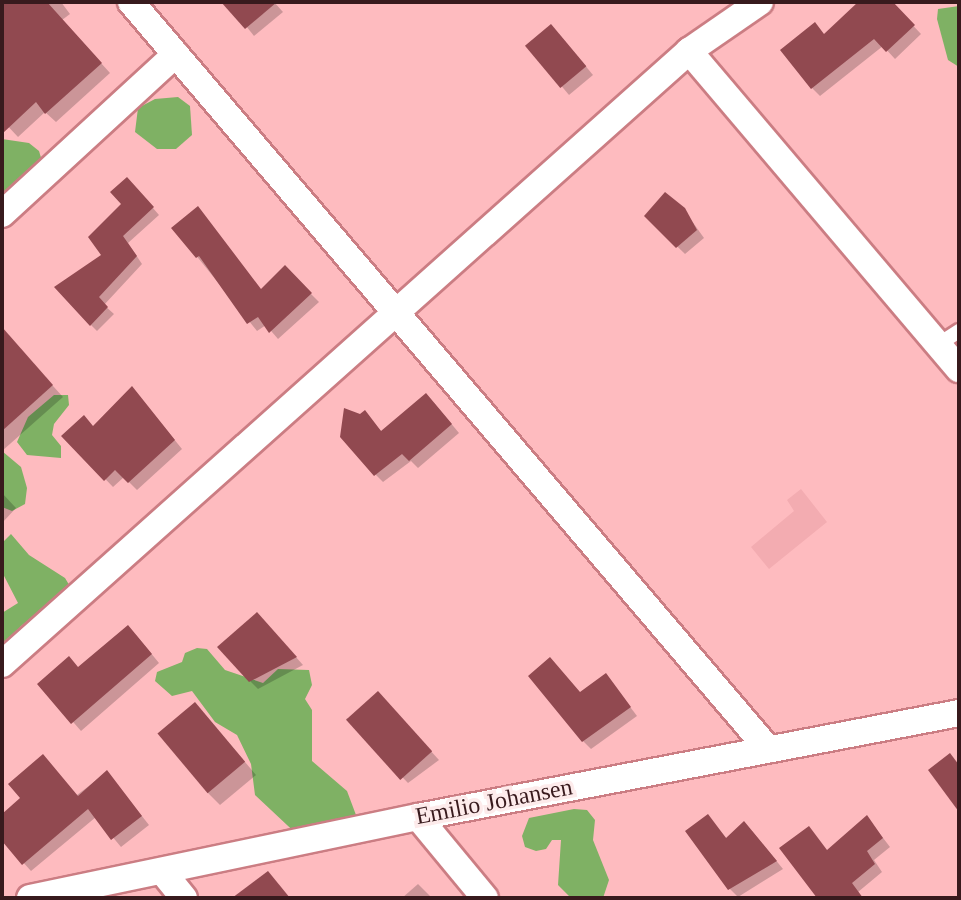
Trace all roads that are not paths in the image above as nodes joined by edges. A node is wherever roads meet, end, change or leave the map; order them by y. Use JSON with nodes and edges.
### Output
{"nodes":[{"id":1,"x":131,"y":2,"type":"edge"},
{"id":2,"x":760,"y":2,"type":"edge"},
{"id":3,"x":689,"y":51,"type":"junction"},
{"id":4,"x":176,"y":54,"type":"junction"},
{"id":5,"x":2,"y":214,"type":"edge"},
{"id":6,"x":396,"y":313,"type":"junction"},
{"id":7,"x":949,"y":338,"type":"edge"},
{"id":8,"x":959,"y":369,"type":"edge"},
{"id":9,"x":2,"y":664,"type":"edge"},
{"id":10,"x":959,"y":713,"type":"edge"},
{"id":11,"x":768,"y":749,"type":"junction"},
{"id":12,"x":418,"y":817,"type":"junction"},
{"id":13,"x":162,"y":871,"type":"junction"},
{"id":14,"x":30,"y":898,"type":"edge"},
{"id":15,"x":184,"y":898,"type":"edge"},
{"id":16,"x":485,"y":898,"type":"edge"}],
"edges":[{"from":1,"to":4,"type":"street"},
{"from":2,"to":3,"type":"street"},
{"from":3,"to":6,"type":"street"},
{"from":3,"to":7,"type":"street"},
{"from":4,"to":5,"type":"street"},
{"from":4,"to":6,"type":"street"},
{"from":6,"to":9,"type":"street"},
{"from":6,"to":11,"type":"street"},
{"from":7,"to":8,"type":"street"},
{"from":10,"to":11,"type":"street","name":"Emilio Johansen"},
{"from":11,"to":12,"type":"street","name":"Emilio Johansen"},
{"from":12,"to":13,"type":"street","name":"Emilio Johansen"},
{"from":12,"to":16,"type":"street"},
{"from":13,"to":14,"type":"street","name":"Emilio Johansen"},
{"from":13,"to":15,"type":"street"}]}
